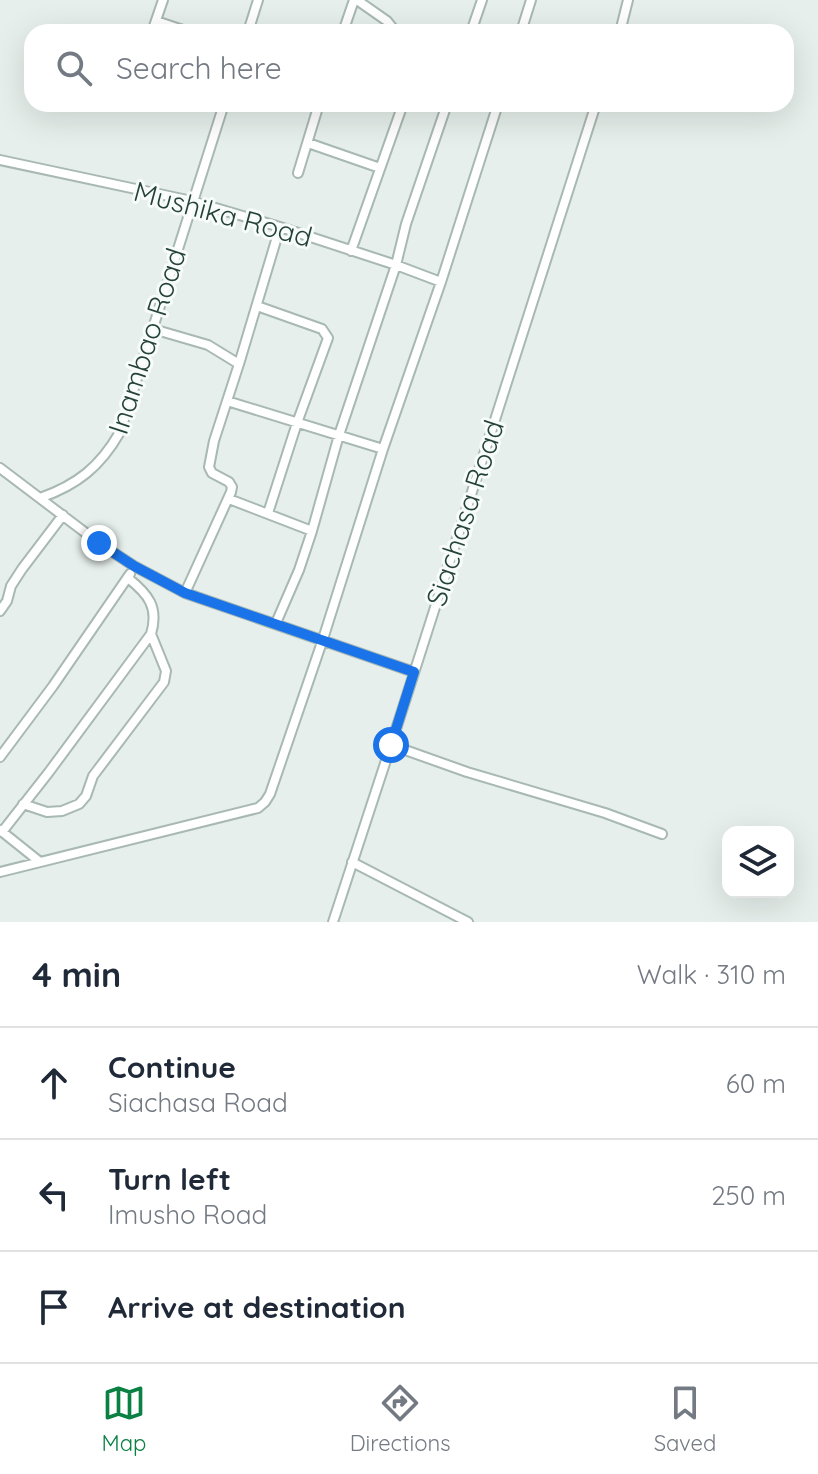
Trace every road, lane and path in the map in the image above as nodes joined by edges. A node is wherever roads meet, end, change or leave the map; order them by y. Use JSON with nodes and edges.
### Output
{"nodes":[{"id":1,"x":163,"y":0,"type":"edge"},
{"id":2,"x":258,"y":0,"type":"edge"},
{"id":3,"x":355,"y":0,"type":"edge"},
{"id":4,"x":482,"y":0,"type":"edge"},
{"id":5,"x":531,"y":0,"type":"edge"},
{"id":6,"x":628,"y":0,"type":"edge"},
{"id":7,"x":156,"y":21,"type":"junction"},
{"id":8,"x":155,"y":24,"type":"edge"},
{"id":9,"x":165,"y":24,"type":"edge"},
{"id":10,"x":250,"y":24,"type":"edge"},
{"id":11,"x":346,"y":24,"type":"edge"},
{"id":12,"x":389,"y":24,"type":"edge"},
{"id":13,"x":474,"y":24,"type":"edge"},
{"id":14,"x":524,"y":24,"type":"edge"},
{"id":15,"x":622,"y":24,"type":"edge"},
{"id":16,"x":221,"y":112,"type":"edge"},
{"id":17,"x":317,"y":112,"type":"edge"},
{"id":18,"x":400,"y":112,"type":"edge"},
{"id":19,"x":444,"y":112,"type":"edge"},
{"id":20,"x":495,"y":112,"type":"edge"},
{"id":21,"x":593,"y":112,"type":"edge"},
{"id":22,"x":308,"y":143,"type":"junction"},
{"id":23,"x":0,"y":160,"type":"edge"},
{"id":24,"x":380,"y":168,"type":"junction"},
{"id":25,"x":298,"y":173,"type":"dead end"},
{"id":26,"x":192,"y":201,"type":"junction"},
{"id":27,"x":280,"y":227,"type":"junction"},
{"id":28,"x":351,"y":251,"type":"junction"},
{"id":29,"x":396,"y":265,"type":"junction"},
{"id":30,"x":441,"y":282,"type":"junction"},
{"id":31,"x":257,"y":306,"type":"junction"},
{"id":32,"x":153,"y":329,"type":"junction"},
{"id":33,"x":239,"y":364,"type":"junction"},
{"id":34,"x":227,"y":401,"type":"junction"},
{"id":35,"x":297,"y":423,"type":"junction"},
{"id":36,"x":339,"y":435,"type":"junction"},
{"id":37,"x":383,"y":449,"type":"junction"},
{"id":38,"x":0,"y":468,"type":"edge"},
{"id":39,"x":40,"y":498,"type":"junction"},
{"id":40,"x":229,"y":499,"type":"junction"},
{"id":41,"x":268,"y":513,"type":"junction"},
{"id":42,"x":63,"y":515,"type":"junction"},
{"id":43,"x":312,"y":531,"type":"junction"},
{"id":44,"x":134,"y":566,"type":"junction"},
{"id":45,"x":128,"y":578,"type":"junction"},
{"id":46,"x":185,"y":593,"type":"junction"},
{"id":47,"x":3,"y":599,"type":"edge"},
{"id":48,"x":0,"y":611,"type":"edge"},
{"id":49,"x":276,"y":623,"type":"junction"},
{"id":50,"x":151,"y":634,"type":"junction"},
{"id":51,"x":323,"y":639,"type":"junction"},
{"id":52,"x":414,"y":672,"type":"junction"},
{"id":53,"x":391,"y":745,"type":"junction"},
{"id":54,"x":0,"y":757,"type":"edge"},
{"id":55,"x":23,"y":804,"type":"junction"},
{"id":56,"x":1,"y":831,"type":"edge"},
{"id":57,"x":662,"y":834,"type":"dead end"},
{"id":58,"x":40,"y":862,"type":"junction"},
{"id":59,"x":352,"y":862,"type":"junction"},
{"id":60,"x":0,"y":872,"type":"edge"},
{"id":61,"x":333,"y":922,"type":"edge"},
{"id":62,"x":468,"y":922,"type":"edge"}],
"edges":[{"from":1,"to":7,"type":"street"},
{"from":2,"to":10,"type":"street"},
{"from":3,"to":11,"type":"street"},
{"from":3,"to":12,"type":"street"},
{"from":4,"to":13,"type":"street"},
{"from":5,"to":14,"type":"street"},
{"from":6,"to":15,"type":"street"},
{"from":7,"to":8,"type":"street"},
{"from":7,"to":9,"type":"street"},
{"from":16,"to":26,"type":"street","name":"Inambao Road"},
{"from":17,"to":22,"type":"street"},
{"from":18,"to":24,"type":"street"},
{"from":19,"to":29,"type":"street"},
{"from":20,"to":30,"type":"street"},
{"from":21,"to":52,"type":"street","name":"Siachasa Road"},
{"from":22,"to":24,"type":"street"},
{"from":22,"to":25,"type":"street"},
{"from":23,"to":26,"type":"street","name":"Mushika Road"},
{"from":24,"to":28,"type":"street"},
{"from":26,"to":27,"type":"street","name":"Mushika Road"},
{"from":26,"to":32,"type":"street","name":"Inambao Road"},
{"from":27,"to":28,"type":"street","name":"Mushika Road"},
{"from":27,"to":31,"type":"street"},
{"from":28,"to":29,"type":"street","name":"Mushika Road"},
{"from":29,"to":30,"type":"street","name":"Mushika Road"},
{"from":29,"to":36,"type":"street"},
{"from":30,"to":37,"type":"street"},
{"from":31,"to":33,"type":"street"},
{"from":31,"to":35,"type":"street"},
{"from":32,"to":33,"type":"street"},
{"from":32,"to":39,"type":"street","name":"Inambao Road"},
{"from":33,"to":34,"type":"street"},
{"from":34,"to":35,"type":"street"},
{"from":34,"to":40,"type":"street"},
{"from":35,"to":36,"type":"street"},
{"from":35,"to":41,"type":"street"},
{"from":36,"to":37,"type":"street"},
{"from":36,"to":43,"type":"street"},
{"from":37,"to":51,"type":"street"},
{"from":38,"to":39,"type":"street"},
{"from":39,"to":42,"type":"street"},
{"from":40,"to":41,"type":"street"},
{"from":40,"to":46,"type":"street"},
{"from":41,"to":43,"type":"street"},
{"from":42,"to":44,"type":"street"},
{"from":42,"to":47,"type":"street"},
{"from":43,"to":49,"type":"street"},
{"from":44,"to":45,"type":"street"},
{"from":44,"to":46,"type":"street"},
{"from":45,"to":50,"type":"street"},
{"from":45,"to":54,"type":"street"},
{"from":46,"to":49,"type":"street"},
{"from":47,"to":48,"type":"street"},
{"from":49,"to":51,"type":"street"},
{"from":50,"to":55,"type":"street"},
{"from":50,"to":55,"type":"street"},
{"from":51,"to":52,"type":"street"},
{"from":51,"to":58,"type":"street"},
{"from":52,"to":53,"type":"street","name":"Siachasa Road"},
{"from":53,"to":57,"type":"street"},
{"from":53,"to":59,"type":"street","name":"Siachasa Road"},
{"from":55,"to":56,"type":"street"},
{"from":56,"to":58,"type":"street"},
{"from":58,"to":60,"type":"street"},
{"from":59,"to":61,"type":"street","name":"Siachasa Road"},
{"from":59,"to":62,"type":"street"}]}
